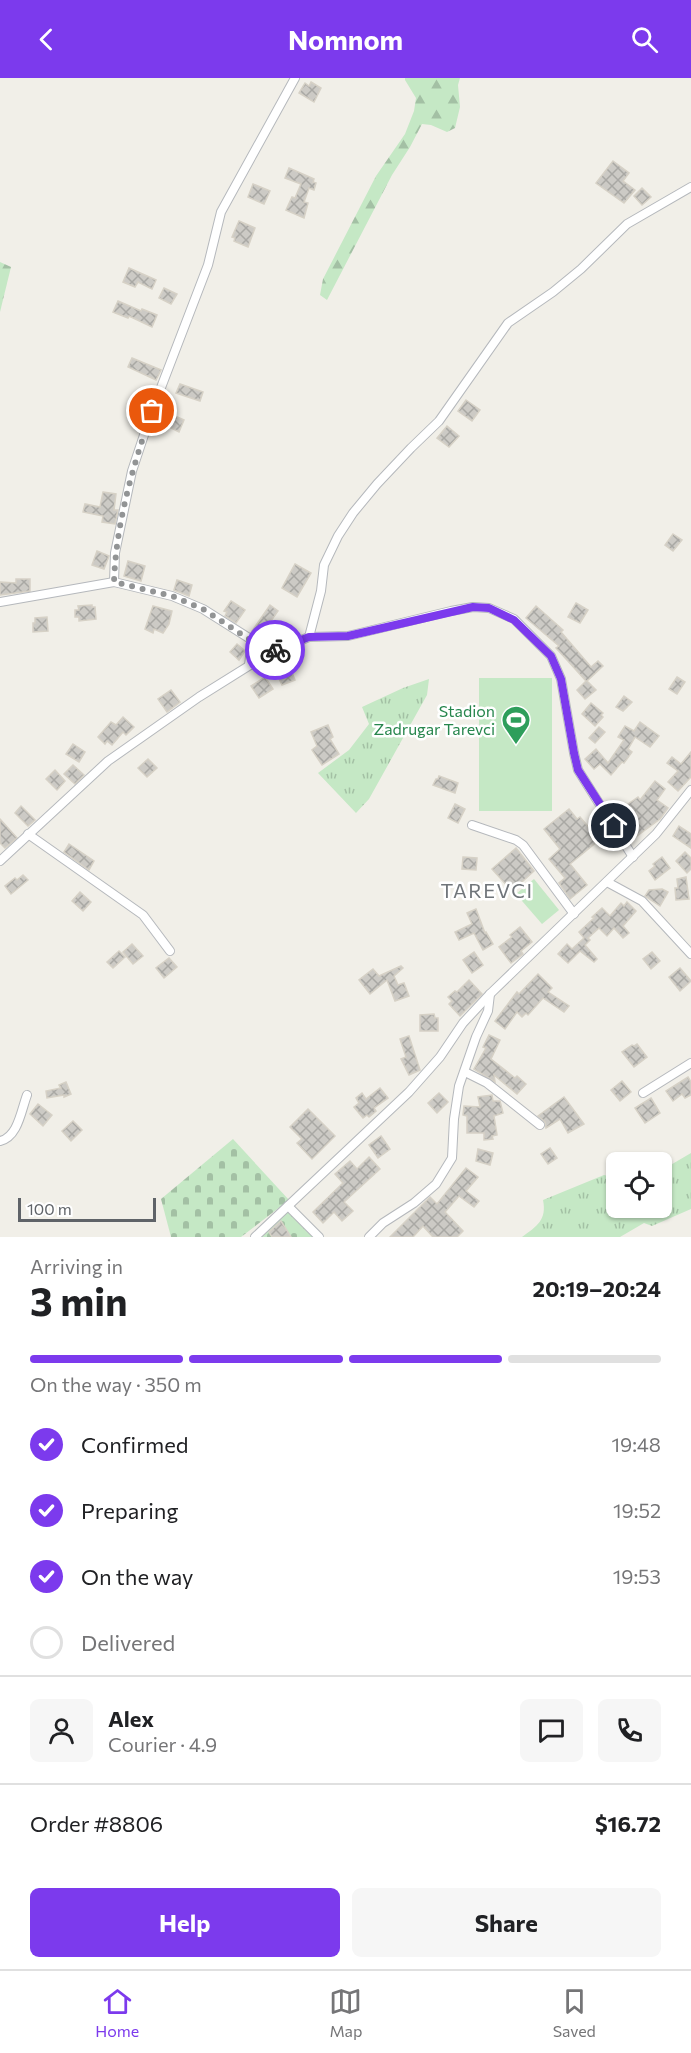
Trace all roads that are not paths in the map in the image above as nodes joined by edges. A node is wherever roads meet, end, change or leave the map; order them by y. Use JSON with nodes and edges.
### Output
{"nodes":[{"id":1,"x":295,"y":78,"type":"edge"},
{"id":2,"x":691,"y":186,"type":"edge"},
{"id":3,"x":114,"y":582,"type":"junction"},
{"id":4,"x":0,"y":602,"type":"edge"},
{"id":5,"x":309,"y":637,"type":"junction"},
{"id":6,"x":252,"y":641,"type":"junction"},
{"id":7,"x":271,"y":652,"type":"junction"},
{"id":8,"x":249,"y":665,"type":"junction"},
{"id":9,"x":691,"y":790,"type":"edge"},
{"id":10,"x":472,"y":825,"type":"dead end"},
{"id":11,"x":28,"y":834,"type":"junction"},
{"id":12,"x":633,"y":857,"type":"junction"},
{"id":13,"x":0,"y":861,"type":"edge"},
{"id":14,"x":607,"y":882,"type":"junction"},
{"id":15,"x":574,"y":914,"type":"junction"},
{"id":16,"x":170,"y":951,"type":"dead end"},
{"id":17,"x":691,"y":954,"type":"edge"},
{"id":18,"x":490,"y":994,"type":"junction"},
{"id":19,"x":691,"y":1063,"type":"edge"},
{"id":20,"x":465,"y":1072,"type":"junction"},
{"id":21,"x":643,"y":1093,"type":"dead end"},
{"id":22,"x":27,"y":1095,"type":"dead end"},
{"id":23,"x":540,"y":1125,"type":"dead end"},
{"id":24,"x":0,"y":1141,"type":"edge"},
{"id":25,"x":288,"y":1206,"type":"junction"},
{"id":26,"x":255,"y":1237,"type":"edge"},
{"id":27,"x":319,"y":1237,"type":"edge"},
{"id":28,"x":369,"y":1237,"type":"edge"}],
"edges":[{"from":1,"to":3,"type":"street"},
{"from":2,"to":5,"type":"street"},
{"from":3,"to":4,"type":"street"},
{"from":3,"to":6,"type":"street"},
{"from":5,"to":7,"type":"street"},
{"from":5,"to":12,"type":"street"},
{"from":6,"to":7,"type":"street"},
{"from":6,"to":8,"type":"street"},
{"from":7,"to":8,"type":"street"},
{"from":8,"to":11,"type":"street"},
{"from":9,"to":12,"type":"street"},
{"from":10,"to":15,"type":"street"},
{"from":11,"to":13,"type":"street"},
{"from":11,"to":16,"type":"street"},
{"from":12,"to":14,"type":"street"},
{"from":14,"to":15,"type":"street"},
{"from":14,"to":17,"type":"street"},
{"from":15,"to":18,"type":"street"},
{"from":18,"to":20,"type":"street"},
{"from":18,"to":25,"type":"street"},
{"from":19,"to":21,"type":"street"},
{"from":20,"to":23,"type":"street"},
{"from":20,"to":28,"type":"street"},
{"from":22,"to":24,"type":"street"},
{"from":25,"to":26,"type":"street"},
{"from":25,"to":27,"type":"street"}]}
